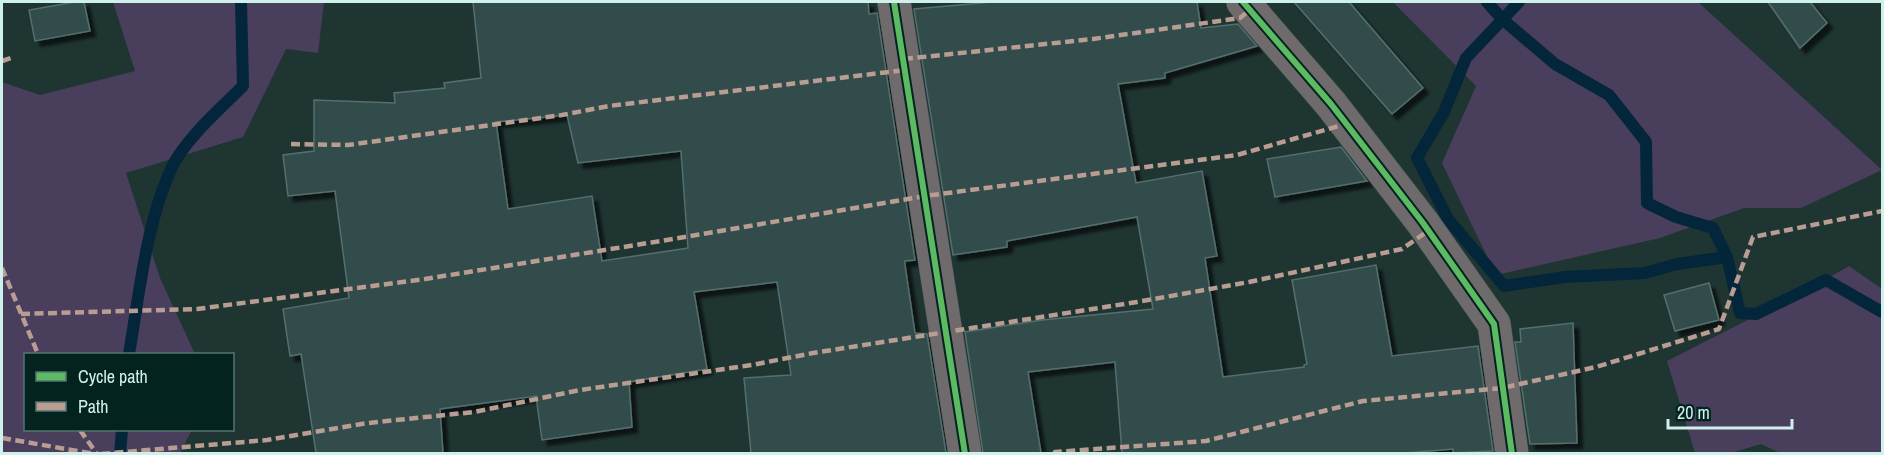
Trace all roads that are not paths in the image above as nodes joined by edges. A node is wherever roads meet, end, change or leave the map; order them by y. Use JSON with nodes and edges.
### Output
{"nodes":[{"id":1,"x":894,"y":2,"type":"edge"},
{"id":2,"x":1243,"y":2,"type":"edge"},
{"id":3,"x":965,"y":453,"type":"edge"},
{"id":4,"x":1512,"y":453,"type":"edge"}],
"edges":[{"from":1,"to":3,"type":"street"},
{"from":2,"to":4,"type":"street"}]}
